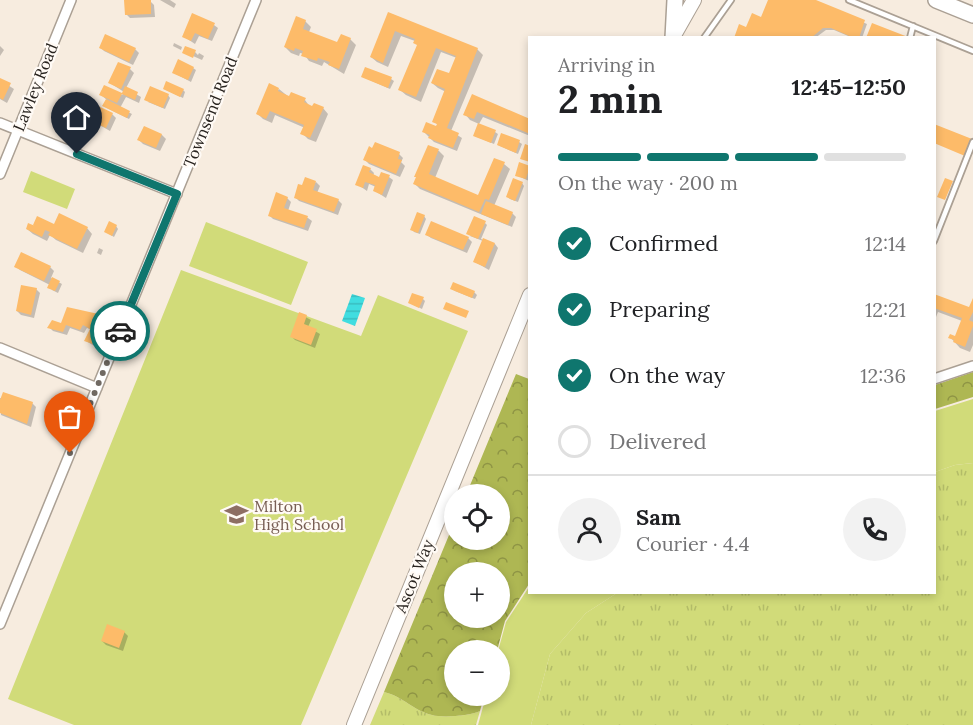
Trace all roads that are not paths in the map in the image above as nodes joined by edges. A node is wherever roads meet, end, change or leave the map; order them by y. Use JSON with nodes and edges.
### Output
{"nodes":[{"id":1,"x":71,"y":0,"type":"edge"},
{"id":2,"x":256,"y":0,"type":"edge"},
{"id":3,"x":675,"y":0,"type":"edge"},
{"id":4,"x":694,"y":0,"type":"edge"},
{"id":5,"x":731,"y":0,"type":"edge"},
{"id":6,"x":849,"y":0,"type":"edge"},
{"id":7,"x":936,"y":0,"type":"edge"},
{"id":8,"x":973,"y":15,"type":"edge"},
{"id":9,"x":913,"y":26,"type":"junction"},
{"id":10,"x":673,"y":36,"type":"edge"},
{"id":11,"x":674,"y":36,"type":"edge"},
{"id":12,"x":705,"y":36,"type":"edge"},
{"id":13,"x":910,"y":36,"type":"edge"},
{"id":14,"x":973,"y":51,"type":"edge"},
{"id":15,"x":0,"y":123,"type":"edge"},
{"id":16,"x":18,"y":130,"type":"junction"},
{"id":17,"x":973,"y":142,"type":"edge"},
{"id":18,"x":0,"y":174,"type":"edge"},
{"id":19,"x":177,"y":194,"type":"junction"},
{"id":20,"x":936,"y":236,"type":"edge"},
{"id":21,"x":528,"y":299,"type":"edge"},
{"id":22,"x":0,"y":348,"type":"edge"},
{"id":23,"x":973,"y":366,"type":"edge"},
{"id":24,"x":936,"y":378,"type":"edge"},
{"id":25,"x":97,"y":388,"type":"junction"},
{"id":26,"x":0,"y":624,"type":"edge"},
{"id":27,"x":354,"y":725,"type":"edge"}],
"edges":[{"from":1,"to":16,"type":"street","name":"Lawley Road"},
{"from":2,"to":19,"type":"street","name":"Townsend Road"},
{"from":3,"to":10,"type":"highway"},
{"from":4,"to":11,"type":"main road"},
{"from":5,"to":12,"type":"lane"},
{"from":6,"to":9,"type":"lane"},
{"from":7,"to":8,"type":"highway"},
{"from":9,"to":13,"type":"lane"},
{"from":9,"to":14,"type":"lane"},
{"from":15,"to":16,"type":"street"},
{"from":16,"to":18,"type":"street","name":"Lawley Road"},
{"from":16,"to":19,"type":"street"},
{"from":17,"to":20,"type":"lane"},
{"from":19,"to":25,"type":"street","name":"Townsend Road"},
{"from":21,"to":27,"type":"main road","name":"Ascot Way"},
{"from":22,"to":25,"type":"street"},
{"from":23,"to":24,"type":"street"},
{"from":25,"to":26,"type":"street","name":"Townsend Road"}]}
